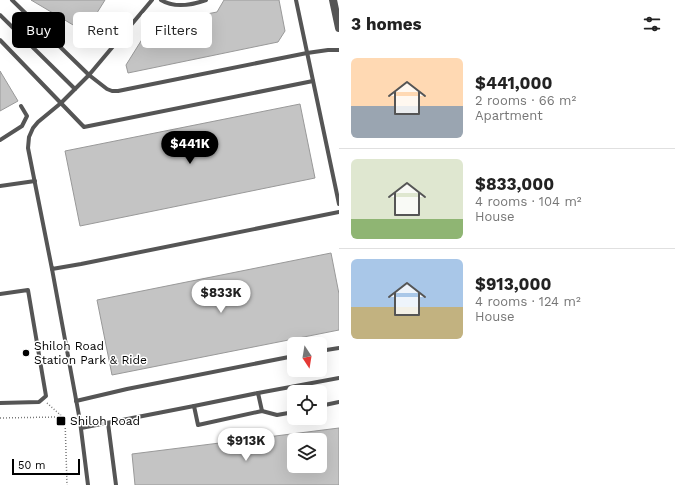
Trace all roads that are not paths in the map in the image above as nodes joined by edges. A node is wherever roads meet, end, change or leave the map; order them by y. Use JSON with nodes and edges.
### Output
{"nodes":[{"id":1,"x":12,"y":0,"type":"edge"},
{"id":2,"x":152,"y":0,"type":"edge"},
{"id":3,"x":161,"y":0,"type":"edge"},
{"id":4,"x":206,"y":0,"type":"edge"},
{"id":5,"x":296,"y":0,"type":"edge"},
{"id":6,"x":333,"y":0,"type":"edge"},
{"id":7,"x":0,"y":15,"type":"edge"},
{"id":8,"x":339,"y":28,"type":"edge"},
{"id":9,"x":0,"y":40,"type":"edge"},
{"id":10,"x":339,"y":50,"type":"edge"},
{"id":11,"x":307,"y":53,"type":"junction"},
{"id":12,"x":88,"y":74,"type":"junction"},
{"id":13,"x":313,"y":80,"type":"junction"},
{"id":14,"x":75,"y":89,"type":"junction"},
{"id":15,"x":61,"y":103,"type":"junction"},
{"id":16,"x":21,"y":106,"type":"dead end"},
{"id":17,"x":0,"y":140,"type":"edge"},
{"id":18,"x":35,"y":181,"type":"junction"},
{"id":19,"x":0,"y":186,"type":"edge"},
{"id":20,"x":339,"y":204,"type":"edge"},
{"id":21,"x":339,"y":212,"type":"edge"},
{"id":22,"x":52,"y":269,"type":"junction"},
{"id":23,"x":0,"y":294,"type":"edge"},
{"id":24,"x":339,"y":348,"type":"edge"},
{"id":25,"x":327,"y":350,"type":"edge"},
{"id":26,"x":287,"y":357,"type":"edge"},
{"id":27,"x":339,"y":378,"type":"edge"},
{"id":28,"x":258,"y":393,"type":"junction"},
{"id":29,"x":76,"y":401,"type":"junction"},
{"id":30,"x":339,"y":402,"type":"edge"},
{"id":31,"x":0,"y":403,"type":"edge"},
{"id":32,"x":327,"y":405,"type":"edge"},
{"id":33,"x":194,"y":406,"type":"junction"},
{"id":34,"x":262,"y":411,"type":"junction"},
{"id":35,"x":287,"y":413,"type":"edge"},
{"id":36,"x":108,"y":423,"type":"junction"},
{"id":37,"x":81,"y":428,"type":"junction"},
{"id":38,"x":88,"y":485,"type":"edge"},
{"id":39,"x":116,"y":485,"type":"edge"}],
"edges":[{"from":1,"to":12,"type":"lane"},
{"from":2,"to":12,"type":"lane"},
{"from":3,"to":4,"type":"lane"},
{"from":5,"to":11,"type":"lane"},
{"from":6,"to":8,"type":"street"},
{"from":7,"to":14,"type":"lane"},
{"from":9,"to":15,"type":"lane"},
{"from":10,"to":11,"type":"lane"},
{"from":11,"to":12,"type":"lane"},
{"from":11,"to":13,"type":"lane"},
{"from":12,"to":14,"type":"lane"},
{"from":13,"to":15,"type":"lane"},
{"from":13,"to":20,"type":"lane"},
{"from":14,"to":15,"type":"lane"},
{"from":15,"to":18,"type":"lane"},
{"from":16,"to":17,"type":"lane"},
{"from":18,"to":19,"type":"lane"},
{"from":18,"to":22,"type":"lane"},
{"from":21,"to":22,"type":"lane"},
{"from":22,"to":29,"type":"lane"},
{"from":23,"to":31,"type":"lane"},
{"from":24,"to":25,"type":"lane"},
{"from":26,"to":29,"type":"lane"},
{"from":27,"to":28,"type":"lane"},
{"from":28,"to":33,"type":"lane"},
{"from":28,"to":34,"type":"lane"},
{"from":29,"to":37,"type":"lane"},
{"from":30,"to":32,"type":"lane"},
{"from":33,"to":34,"type":"lane"},
{"from":33,"to":36,"type":"lane"},
{"from":34,"to":35,"type":"lane"},
{"from":36,"to":37,"type":"lane"},
{"from":36,"to":39,"type":"lane"},
{"from":37,"to":38,"type":"lane"}]}
